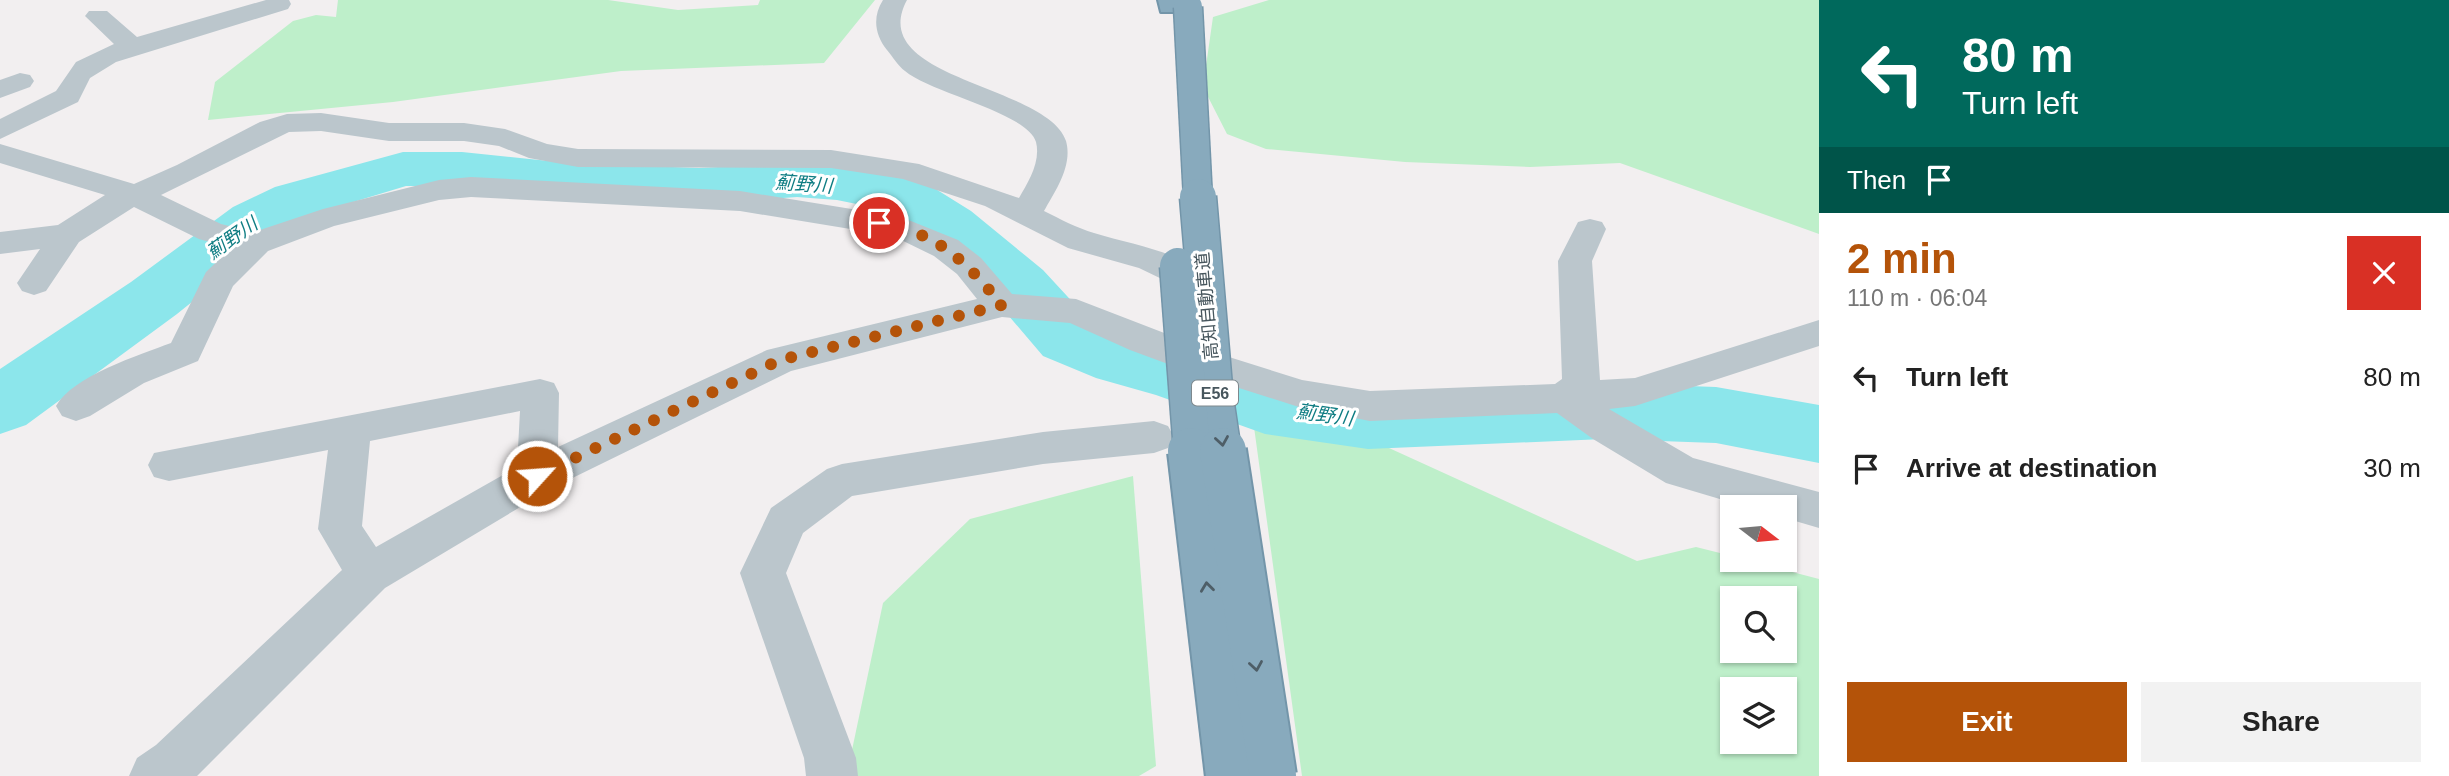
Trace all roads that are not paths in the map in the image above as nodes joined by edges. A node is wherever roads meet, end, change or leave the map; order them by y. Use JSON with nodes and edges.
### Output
{"nodes":[{"id":1,"x":895,"y":0,"type":"edge"},
{"id":2,"x":1179,"y":4,"type":"edge"},
{"id":3,"x":277,"y":8,"type":"edge"},
{"id":4,"x":98,"y":16,"type":"dead end"},
{"id":5,"x":132,"y":47,"type":"junction"},
{"id":6,"x":0,"y":130,"type":"edge"},
{"id":7,"x":0,"y":153,"type":"edge"},
{"id":8,"x":134,"y":194,"type":"junction"},
{"id":9,"x":1027,"y":214,"type":"junction"},
{"id":10,"x":1590,"y":229,"type":"dead end"},
{"id":11,"x":67,"y":235,"type":"junction"},
{"id":12,"x":0,"y":243,"type":"edge"},
{"id":13,"x":256,"y":243,"type":"junction"},
{"id":14,"x":34,"y":283,"type":"dead end"},
{"id":15,"x":1002,"y":305,"type":"junction"},
{"id":16,"x":1819,"y":333,"type":"edge"},
{"id":17,"x":1209,"y":364,"type":"junction"},
{"id":18,"x":1564,"y":398,"type":"junction"},
{"id":19,"x":76,"y":406,"type":"dead end"},
{"id":20,"x":351,"y":430,"type":"junction"},
{"id":21,"x":1154,"y":437,"type":"dead end"},
{"id":22,"x":169,"y":465,"type":"dead end"},
{"id":23,"x":537,"y":476,"type":"junction"},
{"id":24,"x":1819,"y":510,"type":"edge"},
{"id":25,"x":369,"y":574,"type":"junction"},
{"id":26,"x":172,"y":772,"type":"edge"},
{"id":27,"x":832,"y":776,"type":"edge"},
{"id":28,"x":1229,"y":776,"type":"edge"},
{"id":29,"x":1273,"y":776,"type":"edge"}],
"edges":[{"from":1,"to":9,"type":"street"},
{"from":28,"to":2,"type":"highway","name":"高知自動車道","number":"E56","one_way":true,"bridge":true},
{"from":2,"to":29,"type":"highway","name":"高知自動車道","number":"E56","one_way":true,"bridge":true},
{"from":3,"to":5,"type":"street"},
{"from":4,"to":5,"type":"street"},
{"from":5,"to":6,"type":"street"},
{"from":7,"to":8,"type":"street"},
{"from":8,"to":9,"type":"street"},
{"from":8,"to":11,"type":"street"},
{"from":8,"to":13,"type":"street"},
{"from":9,"to":17,"type":"street"},
{"from":10,"to":18,"type":"street"},
{"from":11,"to":12,"type":"street"},
{"from":11,"to":14,"type":"street"},
{"from":13,"to":15,"type":"street"},
{"from":13,"to":19,"type":"street"},
{"from":15,"to":17,"type":"street"},
{"from":15,"to":23,"type":"street"},
{"from":16,"to":18,"type":"street"},
{"from":17,"to":18,"type":"street"},
{"from":18,"to":24,"type":"street"},
{"from":20,"to":22,"type":"street"},
{"from":20,"to":23,"type":"street"},
{"from":20,"to":25,"type":"street"},
{"from":21,"to":27,"type":"street"},
{"from":23,"to":25,"type":"street"},
{"from":25,"to":26,"type":"street"}]}
